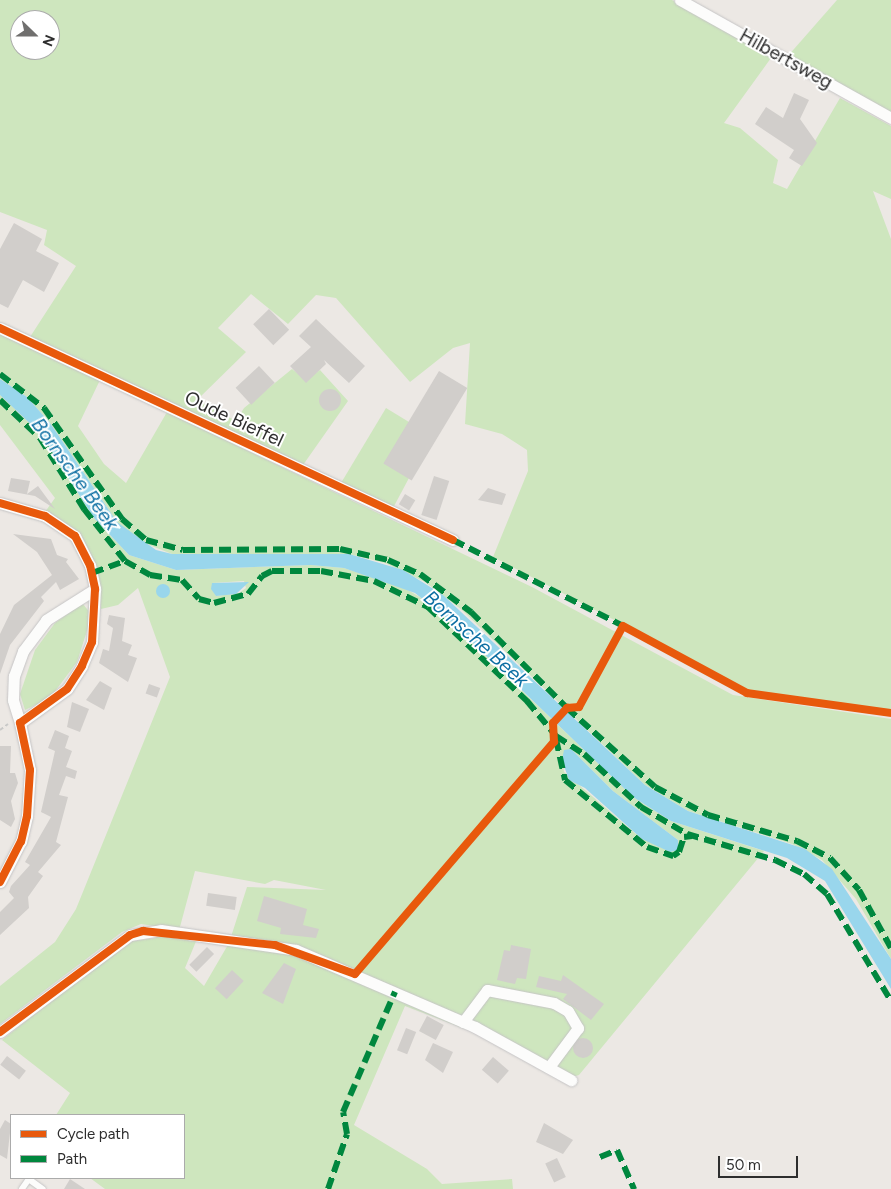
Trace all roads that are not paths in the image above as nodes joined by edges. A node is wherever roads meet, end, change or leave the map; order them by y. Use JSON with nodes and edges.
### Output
{"nodes":[{"id":1,"x":680,"y":0,"type":"edge"},
{"id":2,"x":891,"y":118,"type":"edge"},
{"id":3,"x":0,"y":328,"type":"edge"},
{"id":4,"x":0,"y":504,"type":"edge"},
{"id":5,"x":453,"y":540,"type":"dead end"},
{"id":6,"x":95,"y":588,"type":"junction"},
{"id":7,"x":20,"y":723,"type":"junction"},
{"id":8,"x":0,"y":882,"type":"edge"},
{"id":9,"x":463,"y":1022,"type":"junction"},
{"id":10,"x":0,"y":1032,"type":"edge"},
{"id":11,"x":549,"y":1067,"type":"junction"},
{"id":12,"x":571,"y":1080,"type":"dead end"},
{"id":13,"x":22,"y":1189,"type":"edge"},
{"id":14,"x":44,"y":1189,"type":"edge"}],
"edges":[{"from":1,"to":2,"type":"street","name":"Hilbertsweg"},
{"from":3,"to":5,"type":"street","name":"Oude Bieffel"},
{"from":4,"to":6,"type":"street"},
{"from":6,"to":7,"type":"street"},
{"from":6,"to":7,"type":"street"},
{"from":7,"to":8,"type":"street"},
{"from":9,"to":10,"type":"street"},
{"from":9,"to":11,"type":"street"},
{"from":9,"to":11,"type":"street"},
{"from":11,"to":12,"type":"street"},
{"from":13,"to":14,"type":"lane"}]}
